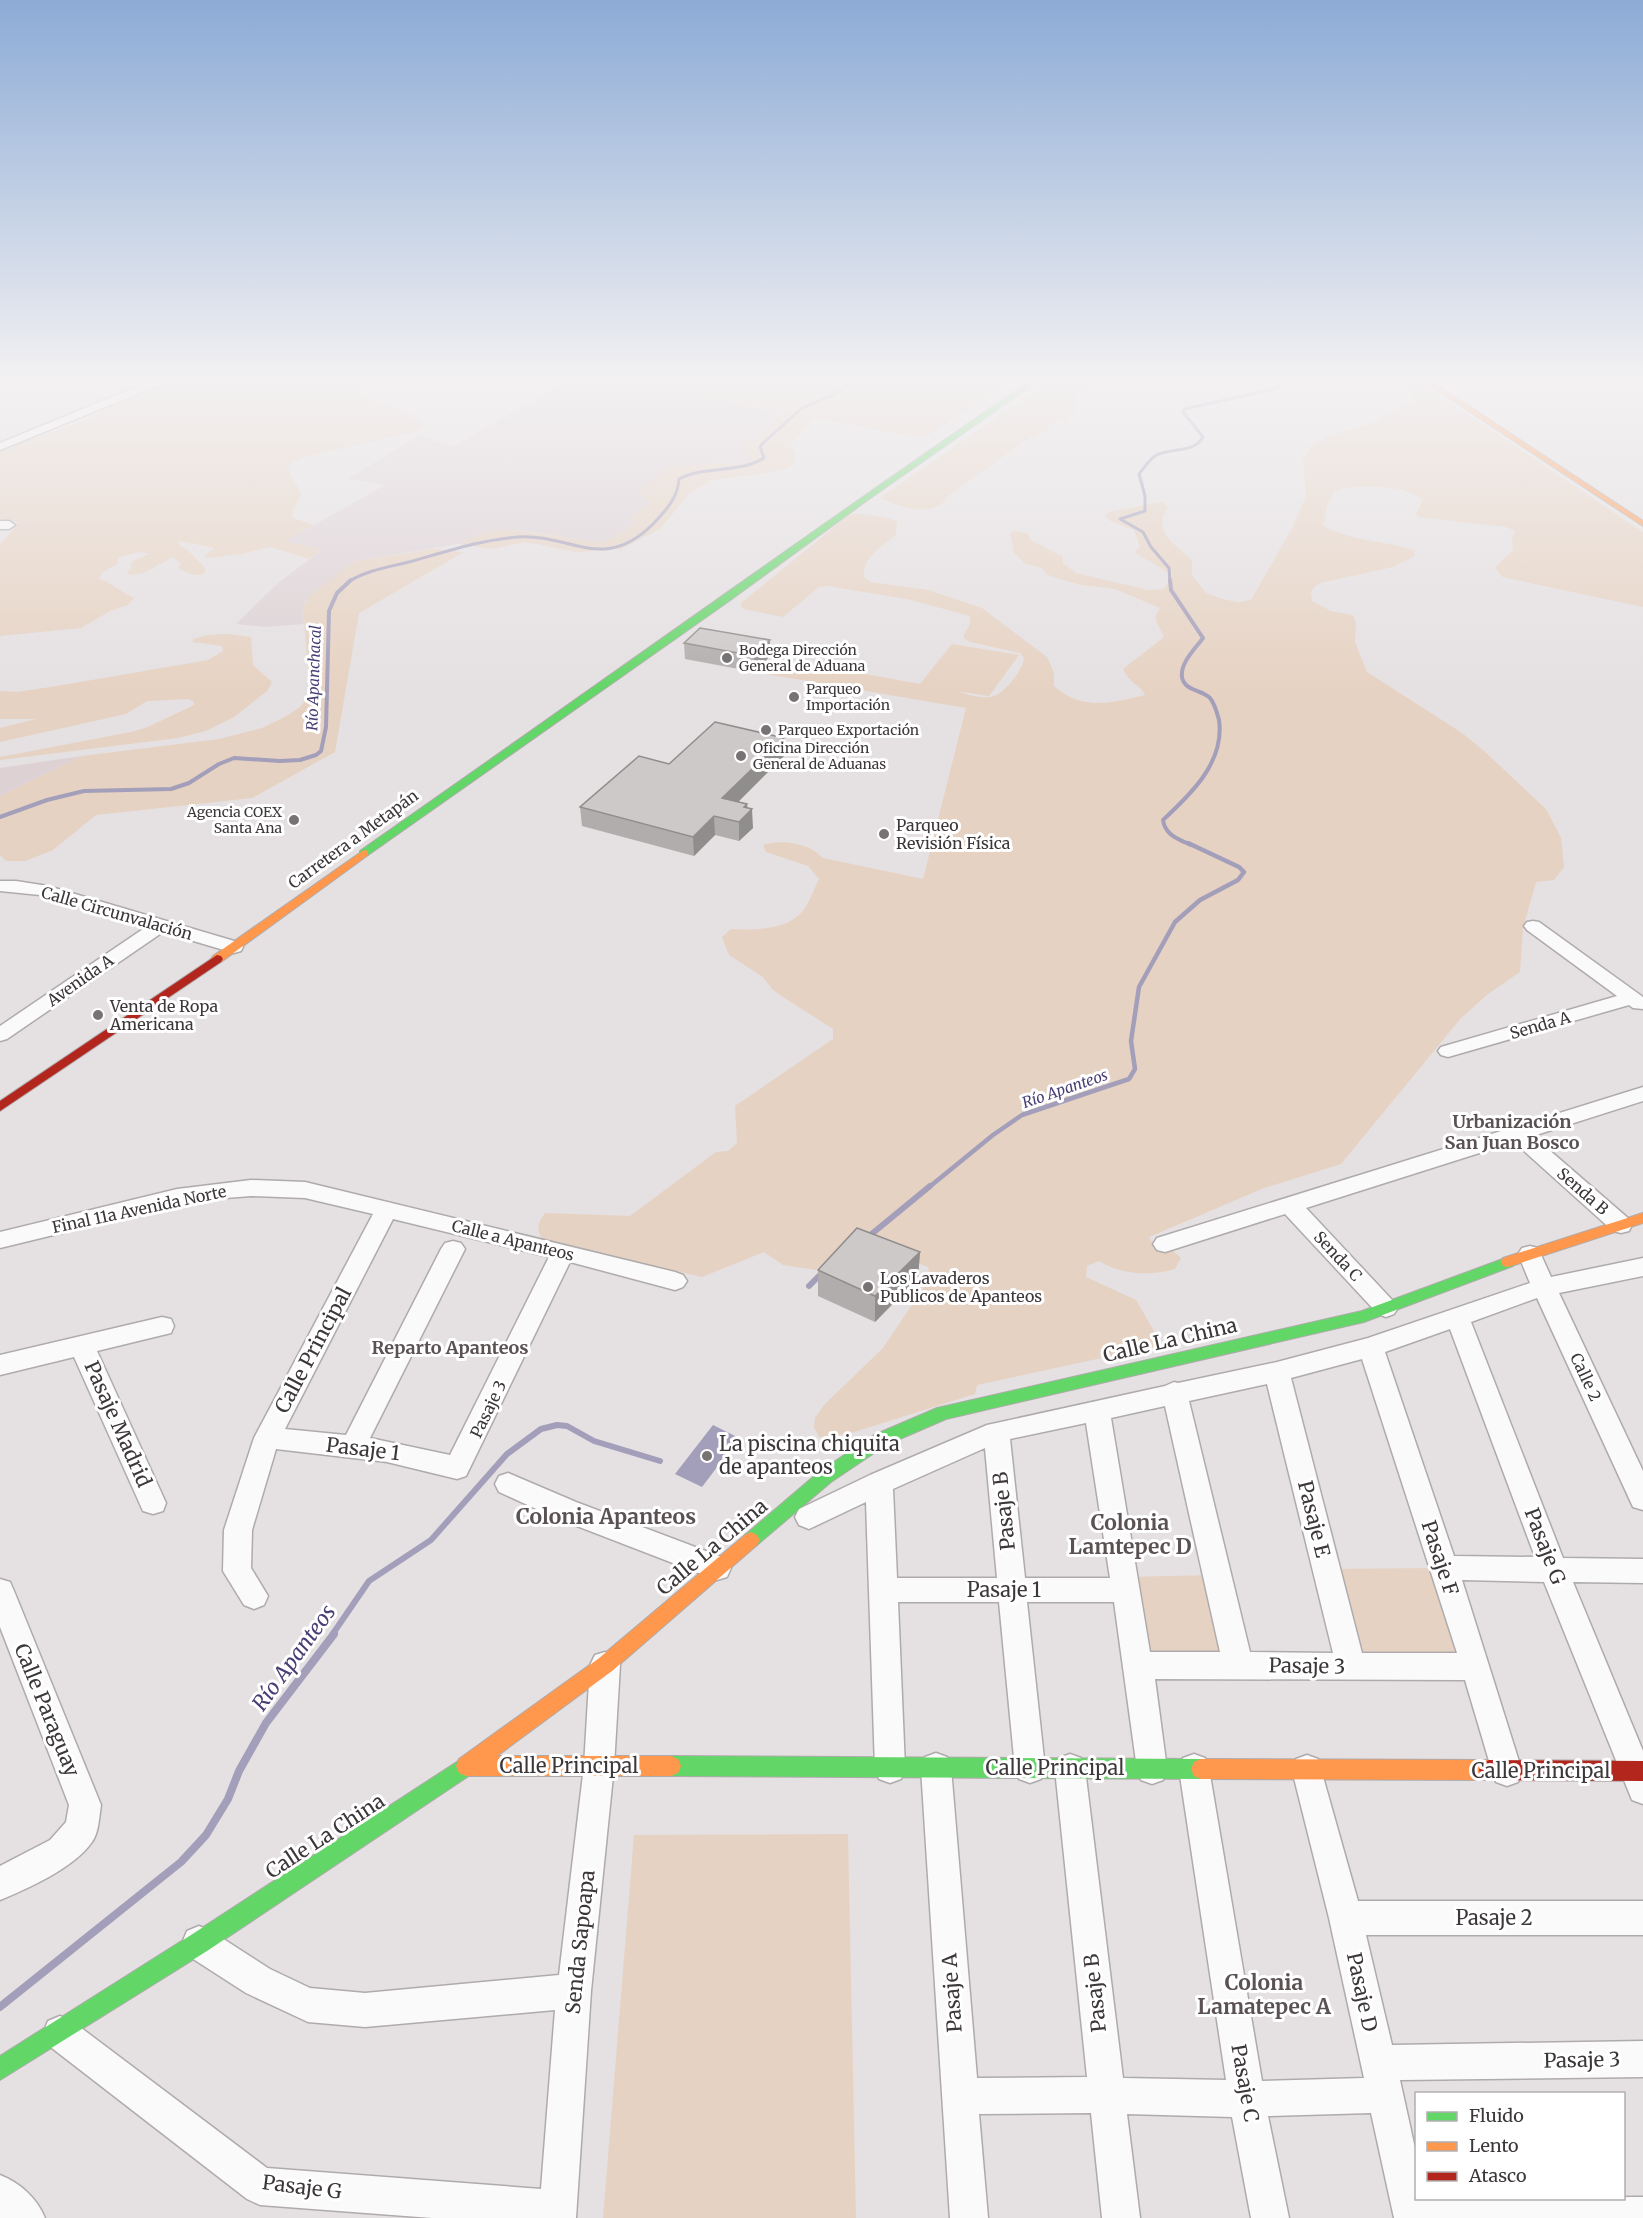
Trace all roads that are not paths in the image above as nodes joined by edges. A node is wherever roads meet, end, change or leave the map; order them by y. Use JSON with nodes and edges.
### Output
{"nodes":[{"id":1,"x":887,"y":483,"type":"edge"},
{"id":2,"x":1580,"y":483,"type":"edge"},
{"id":3,"x":1643,"y":524,"type":"edge"},
{"id":4,"x":0,"y":886,"type":"edge"},
{"id":5,"x":160,"y":925,"type":"junction"},
{"id":6,"x":1533,"y":926,"type":"dead end"},
{"id":7,"x":234,"y":946,"type":"junction"},
{"id":8,"x":1637,"y":1002,"type":"edge"},
{"id":9,"x":0,"y":1035,"type":"edge"},
{"id":10,"x":1448,"y":1051,"type":"dead end"},
{"id":11,"x":1643,"y":1094,"type":"edge"},
{"id":12,"x":0,"y":1107,"type":"edge"},
{"id":13,"x":1517,"y":1133,"type":"junction"},
{"id":14,"x":350,"y":1199,"type":"joint"},
{"id":15,"x":1290,"y":1204,"type":"junction"},
{"id":16,"x":387,"y":1209,"type":"junction"},
{"id":17,"x":1643,"y":1218,"type":"edge"},
{"id":18,"x":1621,"y":1225,"type":"junction"},
{"id":19,"x":0,"y":1240,"type":"edge"},
{"id":20,"x":1165,"y":1244,"type":"dead end"},
{"id":21,"x":453,"y":1249,"type":"dead end"},
{"id":22,"x":563,"y":1252,"type":"junction"},
{"id":23,"x":1530,"y":1254,"type":"junction"},
{"id":24,"x":1643,"y":1267,"type":"edge"},
{"id":25,"x":675,"y":1281,"type":"dead end"},
{"id":26,"x":1544,"y":1287,"type":"junction"},
{"id":27,"x":1386,"y":1308,"type":"junction"},
{"id":28,"x":1458,"y":1318,"type":"junction"},
{"id":29,"x":162,"y":1326,"type":"dead end"},
{"id":30,"x":82,"y":1346,"type":"junction"},
{"id":31,"x":1371,"y":1347,"type":"junction"},
{"id":32,"x":0,"y":1365,"type":"edge"},
{"id":33,"x":1277,"y":1372,"type":"junction"},
{"id":34,"x":1174,"y":1392,"type":"junction"},
{"id":35,"x":1097,"y":1411,"type":"junction"},
{"id":36,"x":996,"y":1432,"type":"junction"},
{"id":37,"x":267,"y":1438,"type":"junction"},
{"id":38,"x":353,"y":1446,"type":"junction"},
{"id":39,"x":457,"y":1468,"type":"joint"},
{"id":40,"x":879,"y":1483,"type":"junction"},
{"id":41,"x":508,"y":1484,"type":"dead end"},
{"id":42,"x":1640,"y":1485,"type":"edge"},
{"id":43,"x":153,"y":1503,"type":"dead end"},
{"id":44,"x":809,"y":1517,"type":"dead end"},
{"id":45,"x":717,"y":1568,"type":"junction"},
{"id":46,"x":1443,"y":1568,"type":"junction"},
{"id":47,"x":1554,"y":1571,"type":"junction"},
{"id":48,"x":1643,"y":1571,"type":"edge"},
{"id":49,"x":883,"y":1590,"type":"junction"},
{"id":50,"x":1126,"y":1590,"type":"junction"},
{"id":51,"x":0,"y":1591,"type":"edge"},
{"id":52,"x":1012,"y":1591,"type":"junction"},
{"id":53,"x":254,"y":1596,"type":"dead end"},
{"id":54,"x":605,"y":1665,"type":"junction"},
{"id":55,"x":1138,"y":1665,"type":"junction"},
{"id":56,"x":1238,"y":1665,"type":"junction"},
{"id":57,"x":1351,"y":1666,"type":"junction"},
{"id":58,"x":1476,"y":1667,"type":"junction"},
{"id":59,"x":468,"y":1766,"type":"junction"},
{"id":60,"x":599,"y":1766,"type":"junction"},
{"id":61,"x":890,"y":1768,"type":"junction"},
{"id":62,"x":936,"y":1768,"type":"junction"},
{"id":63,"x":1030,"y":1768,"type":"junction"},
{"id":64,"x":1070,"y":1768,"type":"junction"},
{"id":65,"x":1152,"y":1769,"type":"junction"},
{"id":66,"x":1194,"y":1769,"type":"junction"},
{"id":67,"x":1307,"y":1770,"type":"junction"},
{"id":68,"x":1507,"y":1771,"type":"junction"},
{"id":69,"x":1641,"y":1777,"type":"edge"},
{"id":70,"x":0,"y":1884,"type":"edge"},
{"id":71,"x":1346,"y":1918,"type":"junction"},
{"id":72,"x":1643,"y":1918,"type":"edge"},
{"id":73,"x":199,"y":1943,"type":"junction"},
{"id":74,"x":574,"y":1990,"type":"junction"},
{"id":75,"x":60,"y":2033,"type":"junction"},
{"id":76,"x":1643,"y":2059,"type":"edge"},
{"id":77,"x":0,"y":2069,"type":"edge"},
{"id":78,"x":1382,"y":2079,"type":"junction"},
{"id":79,"x":1106,"y":2095,"type":"junction"},
{"id":80,"x":960,"y":2096,"type":"junction"},
{"id":81,"x":1247,"y":2099,"type":"junction"},
{"id":82,"x":0,"y":2194,"type":"edge"},
{"id":83,"x":558,"y":2214,"type":"edge"},
{"id":84,"x":1643,"y":2216,"type":"edge"},
{"id":85,"x":26,"y":2218,"type":"edge"},
{"id":86,"x":969,"y":2218,"type":"edge"},
{"id":87,"x":1121,"y":2218,"type":"edge"},
{"id":88,"x":1270,"y":2218,"type":"edge"}],
"edges":[{"from":1,"to":7,"type":"main road","name":"Carretera a Metapán"},
{"from":2,"to":3,"type":"main road"},
{"from":4,"to":5,"type":"street","name":"Calle Circunvalación"},
{"from":5,"to":7,"type":"street","name":"Calle Circunvalación"},
{"from":5,"to":9,"type":"street","name":"Avenida A"},
{"from":6,"to":8,"type":"street"},
{"from":7,"to":12,"type":"main road","name":"Carretera a Metapán"},
{"from":8,"to":10,"type":"street","name":"Senda A"},
{"from":11,"to":13,"type":"street"},
{"from":13,"to":15,"type":"street"},
{"from":13,"to":18,"type":"street","name":"Senda B"},
{"from":14,"to":16,"type":"street","name":"Calle a Apanteos"},
{"from":14,"to":19,"type":"street","name":"Final 11a Avenida Norte"},
{"from":15,"to":20,"type":"street"},
{"from":15,"to":27,"type":"street","name":"Senda C"},
{"from":16,"to":22,"type":"street","name":"Calle a Apanteos"},
{"from":16,"to":37,"type":"street","name":"Calle Principal"},
{"from":17,"to":18,"type":"main road","name":"Calle La China"},
{"from":18,"to":23,"type":"main road","name":"Calle La China"},
{"from":21,"to":38,"type":"street"},
{"from":22,"to":25,"type":"street","name":"Calle a Apanteos"},
{"from":22,"to":39,"type":"street","name":"Pasaje 3"},
{"from":23,"to":26,"type":"street","name":"Calle 2"},
{"from":23,"to":27,"type":"main road","name":"Calle La China"},
{"from":24,"to":26,"type":"street"},
{"from":26,"to":28,"type":"street"},
{"from":26,"to":42,"type":"street","name":"Calle 2"},
{"from":27,"to":45,"type":"main road","name":"Calle La China"},
{"from":28,"to":31,"type":"street"},
{"from":28,"to":47,"type":"street","name":"Pasaje G"},
{"from":29,"to":30,"type":"street"},
{"from":30,"to":32,"type":"street"},
{"from":30,"to":43,"type":"street","name":"Pasaje Madrid"},
{"from":31,"to":33,"type":"street"},
{"from":31,"to":46,"type":"street","name":"Pasaje F"},
{"from":33,"to":34,"type":"street"},
{"from":33,"to":57,"type":"street","name":"Pasaje E"},
{"from":34,"to":35,"type":"street"},
{"from":34,"to":56,"type":"street"},
{"from":35,"to":36,"type":"street"},
{"from":35,"to":50,"type":"street"},
{"from":36,"to":40,"type":"street"},
{"from":36,"to":52,"type":"street","name":"Pasaje B"},
{"from":37,"to":38,"type":"street","name":"Pasaje 1"},
{"from":37,"to":53,"type":"street","name":"Calle Principal"},
{"from":38,"to":39,"type":"street","name":"Pasaje 1"},
{"from":40,"to":44,"type":"street"},
{"from":40,"to":49,"type":"street"},
{"from":41,"to":45,"type":"street"},
{"from":45,"to":54,"type":"main road","name":"Calle La China"},
{"from":46,"to":47,"type":"street"},
{"from":46,"to":58,"type":"street","name":"Pasaje F"},
{"from":47,"to":48,"type":"street"},
{"from":47,"to":69,"type":"street","name":"Pasaje G"},
{"from":49,"to":52,"type":"street","name":"Pasaje 1"},
{"from":49,"to":61,"type":"street"},
{"from":50,"to":52,"type":"street","name":"Pasaje 1"},
{"from":50,"to":55,"type":"street"},
{"from":51,"to":70,"type":"street","name":"Calle Paraguay"},
{"from":52,"to":63,"type":"street","name":"Pasaje B"},
{"from":54,"to":59,"type":"main road","name":"Calle La China"},
{"from":54,"to":60,"type":"street","name":"Senda Sapoapa"},
{"from":55,"to":56,"type":"street","name":"Pasaje 3"},
{"from":55,"to":65,"type":"street"},
{"from":56,"to":57,"type":"street","name":"Pasaje 3"},
{"from":57,"to":58,"type":"street","name":"Pasaje 3"},
{"from":58,"to":68,"type":"street","name":"Pasaje F"},
{"from":59,"to":60,"type":"main road","name":"Calle Principal"},
{"from":59,"to":73,"type":"main road","name":"Calle La China"},
{"from":60,"to":61,"type":"main road","name":"Calle Principal"},
{"from":60,"to":74,"type":"street","name":"Senda Sapoapa"},
{"from":61,"to":62,"type":"main road","name":"Calle Principal"},
{"from":62,"to":63,"type":"main road","name":"Calle Principal"},
{"from":62,"to":80,"type":"street","name":"Pasaje A"},
{"from":63,"to":64,"type":"main road","name":"Calle Principal"},
{"from":64,"to":65,"type":"main road","name":"Calle Principal"},
{"from":64,"to":79,"type":"street","name":"Pasaje B"},
{"from":65,"to":66,"type":"main road","name":"Calle Principal"},
{"from":66,"to":67,"type":"main road","name":"Calle Principal"},
{"from":66,"to":81,"type":"street","name":"Pasaje C"},
{"from":67,"to":68,"type":"main road","name":"Calle Principal"},
{"from":67,"to":71,"type":"street","name":"Pasaje D"},
{"from":68,"to":69,"type":"main road","name":"Calle Principal"},
{"from":71,"to":72,"type":"street","name":"Pasaje 2"},
{"from":71,"to":78,"type":"street","name":"Pasaje D"},
{"from":73,"to":74,"type":"street"},
{"from":73,"to":75,"type":"main road","name":"Calle La China"},
{"from":74,"to":83,"type":"street","name":"Senda Sapoapa"},
{"from":75,"to":77,"type":"main road","name":"Calle La China"},
{"from":75,"to":83,"type":"street","name":"Pasaje G"},
{"from":76,"to":78,"type":"street","name":"Pasaje 3"},
{"from":78,"to":81,"type":"street","name":"Pasaje 3"},
{"from":78,"to":84,"type":"street","name":"Pasaje D"},
{"from":79,"to":80,"type":"street","name":"Pasaje 3"},
{"from":79,"to":81,"type":"street","name":"Pasaje 3"},
{"from":79,"to":87,"type":"street","name":"Pasaje B"},
{"from":80,"to":86,"type":"street","name":"Pasaje A"},
{"from":81,"to":88,"type":"street","name":"Pasaje C"},
{"from":82,"to":85,"type":"street"}]}
